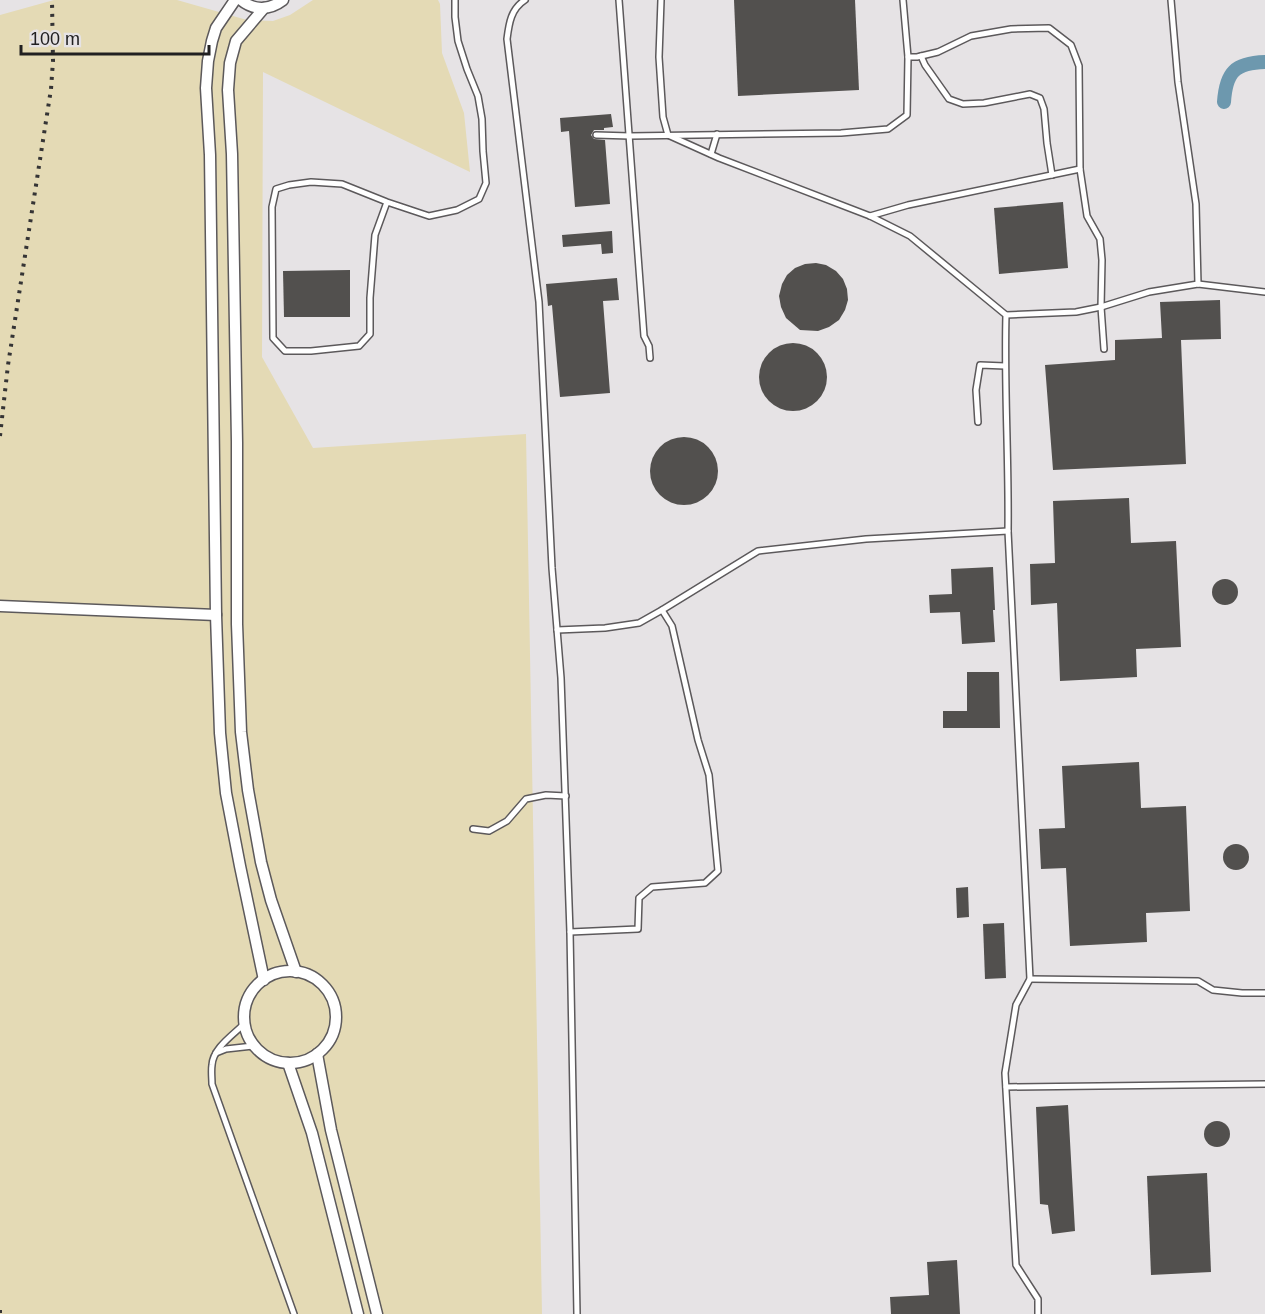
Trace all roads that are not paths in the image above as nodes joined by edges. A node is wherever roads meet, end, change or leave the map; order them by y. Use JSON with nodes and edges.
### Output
{"nodes":[{"id":1,"x":235,"y":0,"type":"edge"},
{"id":2,"x":241,"y":0,"type":"edge"},
{"id":3,"x":283,"y":0,"type":"edge"},
{"id":4,"x":455,"y":0,"type":"edge"},
{"id":5,"x":525,"y":0,"type":"edge"},
{"id":6,"x":619,"y":0,"type":"edge"},
{"id":7,"x":661,"y":0,"type":"edge"},
{"id":8,"x":903,"y":0,"type":"edge"},
{"id":9,"x":1170,"y":0,"type":"edge"},
{"id":10,"x":264,"y":8,"type":"junction"},
{"id":11,"x":921,"y":56,"type":"junction"},
{"id":12,"x":908,"y":57,"type":"junction"},
{"id":13,"x":717,"y":134,"type":"junction"},
{"id":14,"x":596,"y":135,"type":"dead end"},
{"id":15,"x":668,"y":135,"type":"junction"},
{"id":16,"x":630,"y":136,"type":"junction"},
{"id":17,"x":711,"y":154,"type":"junction"},
{"id":18,"x":1080,"y":169,"type":"junction"},
{"id":19,"x":1052,"y":175,"type":"junction"},
{"id":20,"x":387,"y":202,"type":"junction"},
{"id":21,"x":870,"y":216,"type":"junction"},
{"id":22,"x":1198,"y":284,"type":"junction"},
{"id":23,"x":1265,"y":292,"type":"edge"},
{"id":24,"x":1101,"y":307,"type":"junction"},
{"id":25,"x":1006,"y":315,"type":"junction"},
{"id":26,"x":1104,"y":349,"type":"dead end"},
{"id":27,"x":650,"y":358,"type":"dead end"},
{"id":28,"x":1005,"y":366,"type":"junction"},
{"id":29,"x":978,"y":422,"type":"dead end"},
{"id":30,"x":1008,"y":531,"type":"junction"},
{"id":31,"x":1,"y":606,"type":"edge"},
{"id":32,"x":662,"y":610,"type":"junction"},
{"id":33,"x":216,"y":615,"type":"junction"},
{"id":34,"x":557,"y":630,"type":"junction"},
{"id":35,"x":566,"y":796,"type":"junction"},
{"id":36,"x":473,"y":828,"type":"dead end"},
{"id":37,"x":570,"y":932,"type":"junction"},
{"id":38,"x":296,"y":972,"type":"junction"},
{"id":39,"x":1030,"y":979,"type":"junction"},
{"id":40,"x":264,"y":980,"type":"junction"},
{"id":41,"x":1265,"y":993,"type":"edge"},
{"id":42,"x":244,"y":1024,"type":"junction"},
{"id":43,"x":254,"y":1046,"type":"junction"},
{"id":44,"x":215,"y":1054,"type":"junction"},
{"id":45,"x":317,"y":1054,"type":"junction"},
{"id":46,"x":288,"y":1063,"type":"junction"},
{"id":47,"x":1265,"y":1084,"type":"edge"},
{"id":48,"x":1006,"y":1087,"type":"junction"},
{"id":49,"x":294,"y":1314,"type":"edge"},
{"id":50,"x":358,"y":1314,"type":"edge"},
{"id":51,"x":377,"y":1314,"type":"edge"},
{"id":52,"x":577,"y":1314,"type":"edge"},
{"id":53,"x":1038,"y":1314,"type":"edge"}],
"edges":[{"from":1,"to":33,"type":"street"},
{"from":2,"to":10,"type":"street"},
{"from":3,"to":10,"type":"street"},
{"from":4,"to":20,"type":"lane"},
{"from":5,"to":34,"type":"lane"},
{"from":6,"to":16,"type":"lane"},
{"from":7,"to":15,"type":"lane"},
{"from":8,"to":12,"type":"lane"},
{"from":9,"to":22,"type":"lane"},
{"from":10,"to":38,"type":"street"},
{"from":11,"to":12,"type":"lane"},
{"from":11,"to":18,"type":"lane"},
{"from":11,"to":19,"type":"lane"},
{"from":12,"to":13,"type":"lane"},
{"from":13,"to":15,"type":"lane"},
{"from":13,"to":17,"type":"lane"},
{"from":14,"to":16,"type":"lane"},
{"from":15,"to":16,"type":"lane"},
{"from":15,"to":17,"type":"lane"},
{"from":16,"to":27,"type":"lane"},
{"from":17,"to":21,"type":"lane"},
{"from":18,"to":19,"type":"lane"},
{"from":18,"to":24,"type":"lane"},
{"from":19,"to":21,"type":"lane"},
{"from":20,"to":20,"type":"lane"},
{"from":21,"to":25,"type":"lane"},
{"from":22,"to":23,"type":"lane"},
{"from":22,"to":24,"type":"lane"},
{"from":24,"to":25,"type":"lane"},
{"from":24,"to":26,"type":"lane"},
{"from":25,"to":28,"type":"lane"},
{"from":28,"to":29,"type":"lane"},
{"from":28,"to":30,"type":"lane"},
{"from":30,"to":32,"type":"lane"},
{"from":30,"to":39,"type":"lane"},
{"from":31,"to":33,"type":"street"},
{"from":32,"to":34,"type":"lane"},
{"from":32,"to":37,"type":"lane"},
{"from":33,"to":40,"type":"street"},
{"from":34,"to":35,"type":"lane"},
{"from":35,"to":36,"type":"lane"},
{"from":35,"to":37,"type":"lane"},
{"from":37,"to":52,"type":"lane"},
{"from":38,"to":40,"type":"street"},
{"from":38,"to":45,"type":"street"},
{"from":39,"to":41,"type":"lane"},
{"from":39,"to":48,"type":"lane"},
{"from":40,"to":42,"type":"street"},
{"from":42,"to":43,"type":"street"},
{"from":42,"to":44,"type":"lane"},
{"from":43,"to":44,"type":"lane"},
{"from":43,"to":46,"type":"street"},
{"from":44,"to":49,"type":"lane"},
{"from":45,"to":46,"type":"street"},
{"from":45,"to":51,"type":"street"},
{"from":46,"to":50,"type":"street"},
{"from":47,"to":48,"type":"lane"},
{"from":48,"to":53,"type":"lane"}]}
